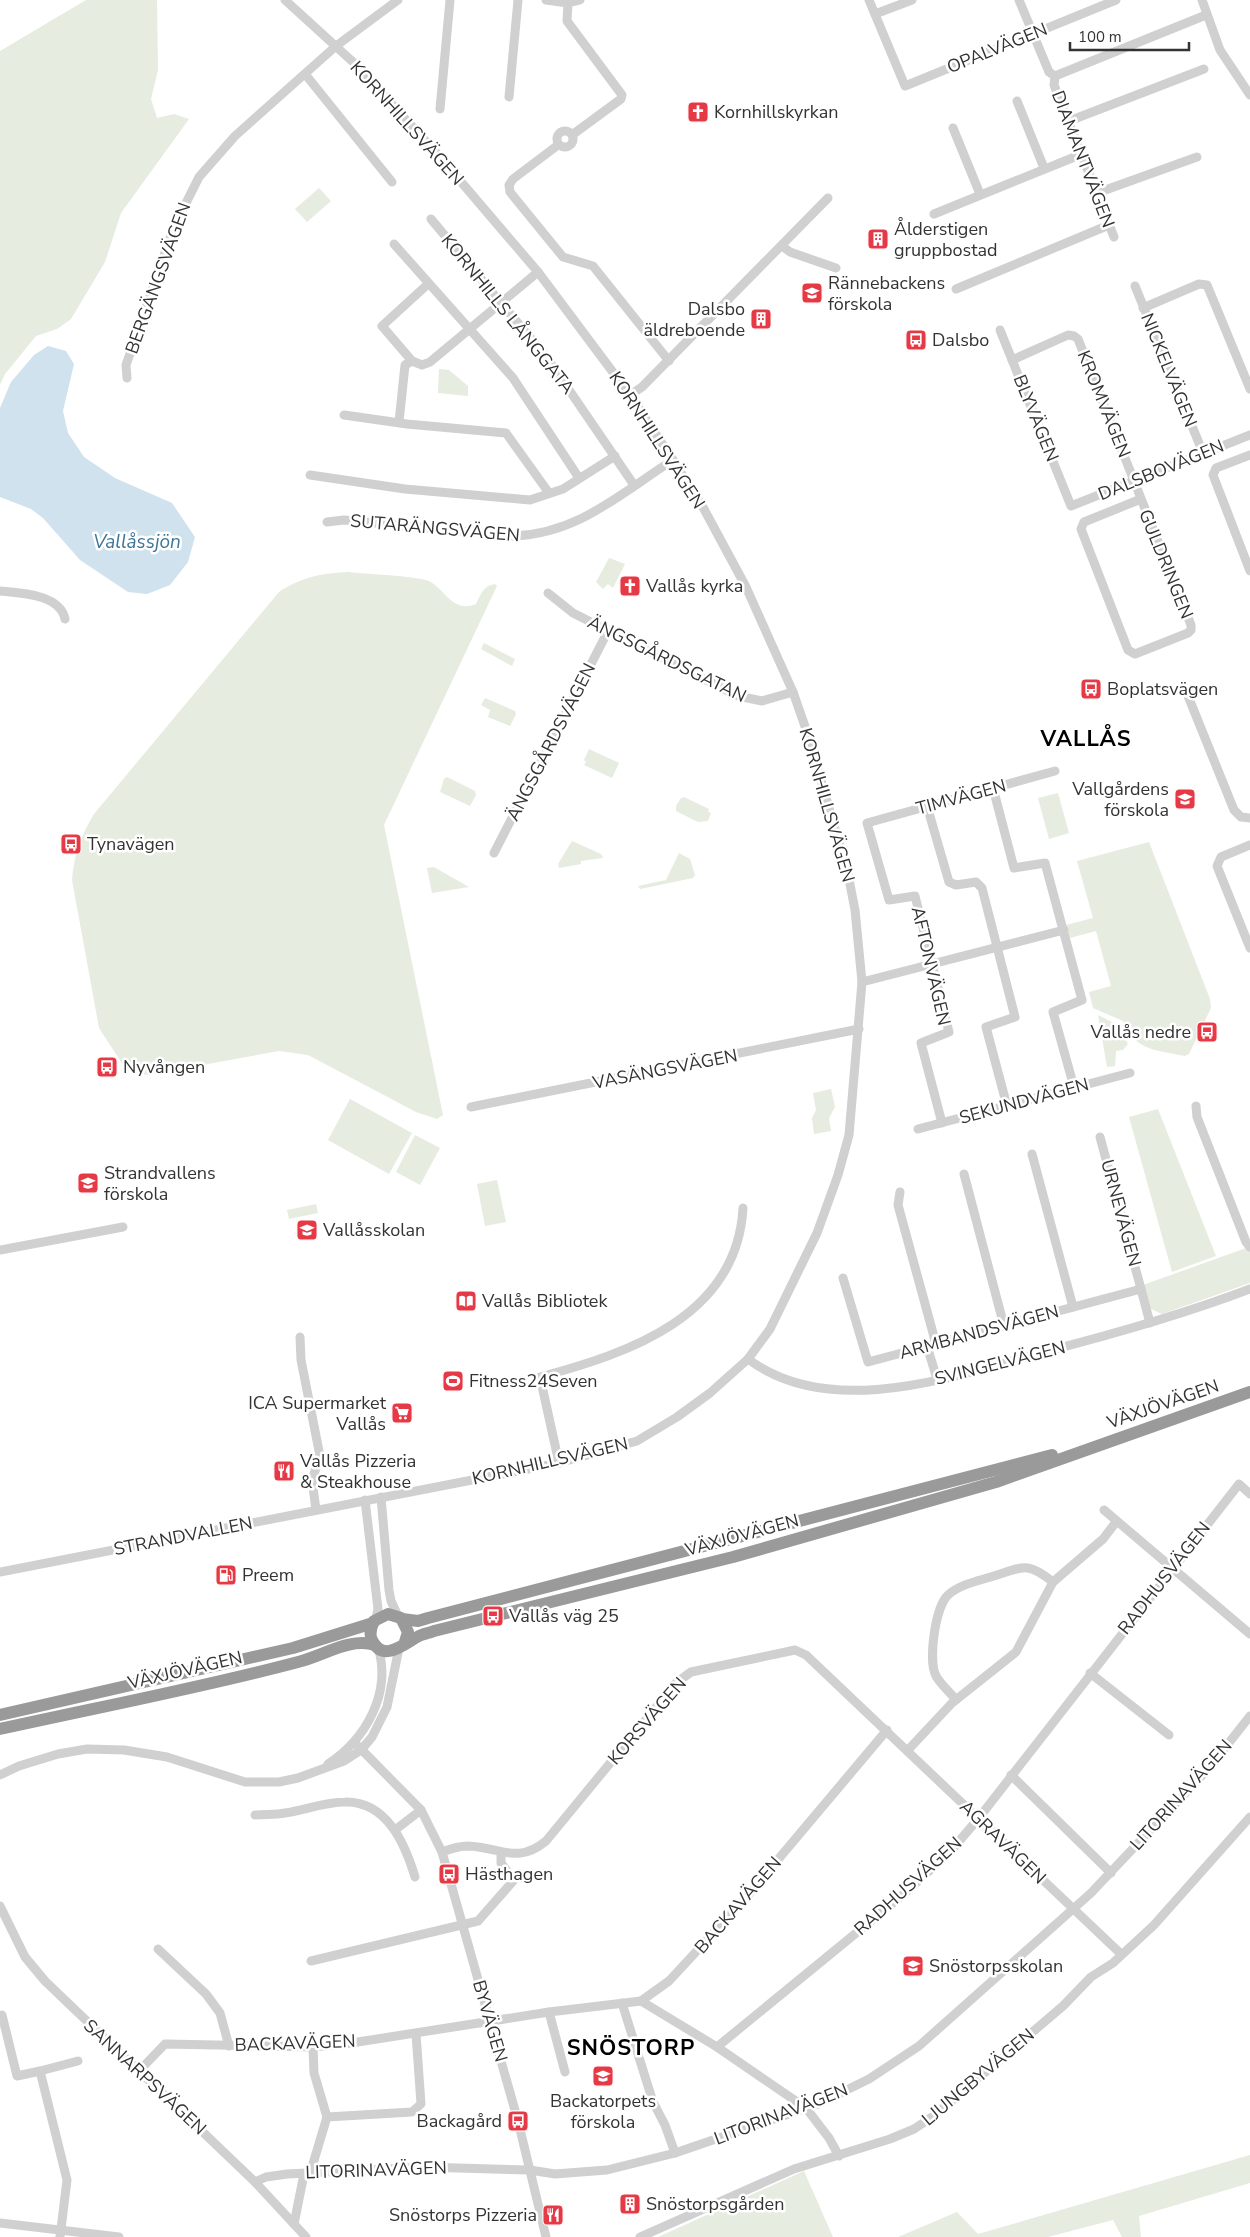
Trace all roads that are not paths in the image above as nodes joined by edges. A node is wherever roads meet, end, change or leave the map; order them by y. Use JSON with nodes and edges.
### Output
{"nodes":[{"id":1,"x":285,"y":0,"type":"edge"},
{"id":2,"x":398,"y":0,"type":"edge"},
{"id":3,"x":450,"y":0,"type":"edge"},
{"id":4,"x":518,"y":0,"type":"edge"},
{"id":5,"x":546,"y":0,"type":"edge"},
{"id":6,"x":580,"y":0,"type":"edge"},
{"id":7,"x":869,"y":0,"type":"edge"},
{"id":8,"x":912,"y":0,"type":"edge"},
{"id":9,"x":1020,"y":0,"type":"edge"},
{"id":10,"x":1116,"y":0,"type":"edge"},
{"id":11,"x":1202,"y":0,"type":"edge"},
{"id":12,"x":568,"y":3,"type":"junction"},
{"id":13,"x":875,"y":14,"type":"junction"},
{"id":14,"x":1206,"y":15,"type":"junction"},
{"id":15,"x":1033,"y":33,"type":"junction"},
{"id":16,"x":336,"y":46,"type":"junction"},
{"id":17,"x":1204,"y":69,"type":"dead end"},
{"id":18,"x":304,"y":74,"type":"junction"},
{"id":19,"x":1055,"y":76,"type":"junction"},
{"id":20,"x":1250,"y":95,"type":"edge"},
{"id":21,"x":509,"y":97,"type":"dead end"},
{"id":22,"x":1017,"y":101,"type":"dead end"},
{"id":23,"x":440,"y":109,"type":"dead end"},
{"id":24,"x":1069,"y":121,"type":"junction"},
{"id":25,"x":953,"y":128,"type":"dead end"},
{"id":26,"x":1082,"y":154,"type":"junction"},
{"id":27,"x":1198,"y":157,"type":"dead end"},
{"id":28,"x":1044,"y":168,"type":"junction"},
{"id":29,"x":392,"y":182,"type":"dead end"},
{"id":30,"x":1097,"y":193,"type":"junction"},
{"id":31,"x":980,"y":194,"type":"junction"},
{"id":32,"x":828,"y":198,"type":"dead end"},
{"id":33,"x":934,"y":214,"type":"dead end"},
{"id":34,"x":431,"y":219,"type":"dead end"},
{"id":35,"x":1109,"y":225,"type":"junction"},
{"id":36,"x":1114,"y":237,"type":"dead end"},
{"id":37,"x":394,"y":244,"type":"dead end"},
{"id":38,"x":782,"y":246,"type":"junction"},
{"id":39,"x":836,"y":268,"type":"dead end"},
{"id":40,"x":538,"y":272,"type":"junction"},
{"id":41,"x":428,"y":284,"type":"junction"},
{"id":42,"x":1135,"y":286,"type":"dead end"},
{"id":43,"x":956,"y":289,"type":"dead end"},
{"id":44,"x":502,"y":304,"type":"junction"},
{"id":45,"x":1144,"y":308,"type":"junction"},
{"id":46,"x":470,"y":329,"type":"junction"},
{"id":47,"x":1000,"y":330,"type":"dead end"},
{"id":48,"x":1012,"y":360,"type":"junction"},
{"id":49,"x":669,"y":361,"type":"junction"},
{"id":50,"x":408,"y":363,"type":"junction"},
{"id":51,"x":127,"y":378,"type":"dead end"},
{"id":52,"x":1250,"y":389,"type":"edge"},
{"id":53,"x":630,"y":395,"type":"junction"},
{"id":54,"x":344,"y":415,"type":"dead end"},
{"id":55,"x":398,"y":422,"type":"junction"},
{"id":56,"x":1250,"y":434,"type":"edge"},
{"id":57,"x":1203,"y":453,"type":"junction"},
{"id":58,"x":1250,"y":455,"type":"edge"},
{"id":59,"x":615,"y":456,"type":"junction"},
{"id":60,"x":673,"y":460,"type":"junction"},
{"id":61,"x":310,"y":475,"type":"dead end"},
{"id":62,"x":579,"y":478,"type":"junction"},
{"id":63,"x":1134,"y":481,"type":"junction"},
{"id":64,"x":634,"y":485,"type":"junction"},
{"id":65,"x":549,"y":493,"type":"junction"},
{"id":66,"x":1141,"y":499,"type":"junction"},
{"id":67,"x":1071,"y":506,"type":"joint"},
{"id":68,"x":327,"y":522,"type":"dead end"},
{"id":69,"x":1250,"y":571,"type":"edge"},
{"id":70,"x":0,"y":592,"type":"edge"},
{"id":71,"x":548,"y":593,"type":"dead end"},
{"id":72,"x":64,"y":619,"type":"dead end"},
{"id":73,"x":608,"y":631,"type":"junction"},
{"id":74,"x":1186,"y":691,"type":"dead end"},
{"id":75,"x":793,"y":692,"type":"junction"},
{"id":76,"x":1055,"y":771,"type":"dead end"},
{"id":77,"x":993,"y":788,"type":"junction"},
{"id":78,"x":927,"y":806,"type":"junction"},
{"id":79,"x":1245,"y":817,"type":"edge"},
{"id":80,"x":867,"y":822,"type":"joint"},
{"id":81,"x":1250,"y":845,"type":"edge"},
{"id":82,"x":494,"y":853,"type":"dead end"},
{"id":83,"x":1064,"y":930,"type":"junction"},
{"id":84,"x":997,"y":948,"type":"junction"},
{"id":85,"x":1250,"y":948,"type":"edge"},
{"id":86,"x":932,"y":965,"type":"junction"},
{"id":87,"x":862,"y":982,"type":"junction"},
{"id":88,"x":859,"y":1029,"type":"junction"},
{"id":89,"x":1130,"y":1073,"type":"dead end"},
{"id":90,"x":1074,"y":1087,"type":"junction"},
{"id":91,"x":1007,"y":1106,"type":"junction"},
{"id":92,"x":1196,"y":1106,"type":"dead end"},
{"id":93,"x":471,"y":1107,"type":"dead end"},
{"id":94,"x":942,"y":1123,"type":"junction"},
{"id":95,"x":918,"y":1129,"type":"dead end"},
{"id":96,"x":1100,"y":1137,"type":"dead end"},
{"id":97,"x":1032,"y":1154,"type":"dead end"},
{"id":98,"x":964,"y":1174,"type":"dead end"},
{"id":99,"x":900,"y":1192,"type":"dead end"},
{"id":100,"x":743,"y":1208,"type":"dead end"},
{"id":101,"x":123,"y":1227,"type":"dead end"},
{"id":102,"x":1250,"y":1246,"type":"edge"},
{"id":103,"x":0,"y":1250,"type":"edge"},
{"id":104,"x":843,"y":1278,"type":"dead end"},
{"id":105,"x":1141,"y":1289,"type":"junction"},
{"id":106,"x":1250,"y":1289,"type":"edge"},
{"id":107,"x":1073,"y":1307,"type":"junction"},
{"id":108,"x":1150,"y":1324,"type":"junction"},
{"id":109,"x":1004,"y":1326,"type":"junction"},
{"id":110,"x":300,"y":1337,"type":"dead end"},
{"id":111,"x":936,"y":1344,"type":"junction"},
{"id":112,"x":927,"y":1346,"type":"junction"},
{"id":113,"x":748,"y":1359,"type":"junction"},
{"id":114,"x":938,"y":1379,"type":"junction"},
{"id":115,"x":1250,"y":1392,"type":"edge"},
{"id":116,"x":1086,"y":1449,"type":"junction"},
{"id":117,"x":559,"y":1463,"type":"junction"},
{"id":118,"x":1250,"y":1494,"type":"edge"},
{"id":119,"x":381,"y":1497,"type":"junction"},
{"id":120,"x":365,"y":1500,"type":"junction"},
{"id":121,"x":316,"y":1510,"type":"junction"},
{"id":122,"x":1104,"y":1510,"type":"dead end"},
{"id":123,"x":1116,"y":1522,"type":"junction"},
{"id":124,"x":1172,"y":1567,"type":"junction"},
{"id":125,"x":0,"y":1572,"type":"edge"},
{"id":126,"x":1053,"y":1582,"type":"junction"},
{"id":127,"x":400,"y":1618,"type":"junction"},
{"id":128,"x":375,"y":1621,"type":"junction"},
{"id":129,"x":1250,"y":1634,"type":"edge"},
{"id":130,"x":376,"y":1646,"type":"junction"},
{"id":131,"x":402,"y":1646,"type":"junction"},
{"id":132,"x":1090,"y":1673,"type":"junction"},
{"id":133,"x":956,"y":1700,"type":"junction"},
{"id":134,"x":0,"y":1715,"type":"edge"},
{"id":135,"x":1250,"y":1716,"type":"edge"},
{"id":136,"x":0,"y":1729,"type":"edge"},
{"id":137,"x":886,"y":1730,"type":"junction"},
{"id":138,"x":1169,"y":1736,"type":"dead end"},
{"id":139,"x":354,"y":1742,"type":"junction"},
{"id":140,"x":361,"y":1750,"type":"junction"},
{"id":141,"x":908,"y":1750,"type":"junction"},
{"id":142,"x":313,"y":1773,"type":"junction"},
{"id":143,"x":0,"y":1775,"type":"edge"},
{"id":144,"x":1011,"y":1775,"type":"junction"},
{"id":145,"x":421,"y":1810,"type":"junction"},
{"id":146,"x":255,"y":1815,"type":"dead end"},
{"id":147,"x":1250,"y":1817,"type":"edge"},
{"id":148,"x":978,"y":1819,"type":"junction"},
{"id":149,"x":395,"y":1830,"type":"junction"},
{"id":150,"x":442,"y":1852,"type":"junction"},
{"id":151,"x":502,"y":1852,"type":"junction"},
{"id":152,"x":1111,"y":1873,"type":"junction"},
{"id":153,"x":415,"y":1877,"type":"dead end"},
{"id":154,"x":0,"y":1906,"type":"edge"},
{"id":155,"x":1073,"y":1910,"type":"junction"},
{"id":156,"x":463,"y":1924,"type":"junction"},
{"id":157,"x":158,"y":1949,"type":"dead end"},
{"id":158,"x":1121,"y":1954,"type":"junction"},
{"id":159,"x":311,"y":1962,"type":"dead end"},
{"id":160,"x":641,"y":2001,"type":"junction"},
{"id":161,"x":622,"y":2004,"type":"junction"},
{"id":162,"x":549,"y":2012,"type":"junction"},
{"id":163,"x":2,"y":2015,"type":"dead end"},
{"id":164,"x":490,"y":2021,"type":"junction"},
{"id":165,"x":416,"y":2034,"type":"junction"},
{"id":166,"x":229,"y":2046,"type":"junction"},
{"id":167,"x":313,"y":2046,"type":"junction"},
{"id":168,"x":717,"y":2047,"type":"junction"},
{"id":169,"x":78,"y":2061,"type":"dead end"},
{"id":170,"x":40,"y":2071,"type":"junction"},
{"id":171,"x":139,"y":2071,"type":"junction"},
{"id":172,"x":564,"y":2072,"type":"dead end"},
{"id":173,"x":806,"y":2108,"type":"junction"},
{"id":174,"x":327,"y":2117,"type":"junction"},
{"id":175,"x":675,"y":2152,"type":"junction"},
{"id":176,"x":839,"y":2156,"type":"junction"},
{"id":177,"x":530,"y":2170,"type":"junction"},
{"id":178,"x":307,"y":2173,"type":"junction"},
{"id":179,"x":255,"y":2182,"type":"junction"},
{"id":180,"x":0,"y":2223,"type":"edge"},
{"id":181,"x":294,"y":2224,"type":"junction"},
{"id":182,"x":60,"y":2234,"type":"edge"},
{"id":183,"x":119,"y":2237,"type":"edge"},
{"id":184,"x":306,"y":2237,"type":"edge"},
{"id":185,"x":546,"y":2237,"type":"edge"},
{"id":186,"x":640,"y":2237,"type":"edge"}],
"edges":[{"from":1,"to":16,"type":"street","name":"KORNHILLSVÄGEN"},
{"from":2,"to":16,"type":"street","name":"BERGÄNGSVÄGEN"},
{"from":3,"to":23,"type":"street"},
{"from":4,"to":21,"type":"street"},
{"from":5,"to":12,"type":"street"},
{"from":6,"to":12,"type":"street"},
{"from":7,"to":13,"type":"street"},
{"from":8,"to":13,"type":"street"},
{"from":9,"to":15,"type":"street","name":"DIAMANTVÄGEN"},
{"from":10,"to":15,"type":"street","name":"OPALVÄGEN"},
{"from":11,"to":14,"type":"street"},
{"from":12,"to":49,"type":"street"},
{"from":13,"to":15,"type":"street","name":"OPALVÄGEN"},
{"from":14,"to":19,"type":"street"},
{"from":14,"to":20,"type":"street"},
{"from":15,"to":19,"type":"street","name":"DIAMANTVÄGEN"},
{"from":16,"to":18,"type":"street","name":"BERGÄNGSVÄGEN"},
{"from":16,"to":40,"type":"street","name":"KORNHILLSVÄGEN"},
{"from":17,"to":24,"type":"street"},
{"from":18,"to":29,"type":"street"},
{"from":18,"to":51,"type":"street","name":"BERGÄNGSVÄGEN"},
{"from":19,"to":24,"type":"street","name":"DIAMANTVÄGEN"},
{"from":22,"to":28,"type":"street"},
{"from":24,"to":26,"type":"street","name":"DIAMANTVÄGEN"},
{"from":25,"to":31,"type":"street"},
{"from":26,"to":28,"type":"street"},
{"from":26,"to":30,"type":"street","name":"DIAMANTVÄGEN"},
{"from":27,"to":30,"type":"street"},
{"from":28,"to":31,"type":"street"},
{"from":30,"to":35,"type":"street","name":"DIAMANTVÄGEN"},
{"from":31,"to":33,"type":"street"},
{"from":32,"to":38,"type":"street"},
{"from":34,"to":44,"type":"street","name":"KORNHILLS LÅNGGATA"},
{"from":35,"to":36,"type":"street","name":"DIAMANTVÄGEN"},
{"from":35,"to":43,"type":"street"},
{"from":37,"to":41,"type":"street"},
{"from":38,"to":39,"type":"street"},
{"from":38,"to":49,"type":"street"},
{"from":40,"to":44,"type":"street"},
{"from":40,"to":53,"type":"street","name":"KORNHILLSVÄGEN"},
{"from":41,"to":46,"type":"street"},
{"from":41,"to":50,"type":"street"},
{"from":42,"to":45,"type":"street","name":"NICKELVÄGEN"},
{"from":44,"to":46,"type":"street"},
{"from":44,"to":59,"type":"street","name":"KORNHILLS LÅNGGATA"},
{"from":45,"to":52,"type":"street"},
{"from":45,"to":57,"type":"street","name":"NICKELVÄGEN"},
{"from":46,"to":50,"type":"street"},
{"from":46,"to":62,"type":"street"},
{"from":47,"to":48,"type":"street","name":"BLYVÄGEN"},
{"from":48,"to":63,"type":"street","name":"KROMVÄGEN"},
{"from":48,"to":67,"type":"street","name":"BLYVÄGEN"},
{"from":49,"to":53,"type":"street"},
{"from":50,"to":55,"type":"street"},
{"from":53,"to":60,"type":"street","name":"KORNHILLSVÄGEN"},
{"from":54,"to":55,"type":"street"},
{"from":55,"to":65,"type":"street"},
{"from":56,"to":57,"type":"street","name":"DALSBOVÄGEN"},
{"from":57,"to":63,"type":"street","name":"DALSBOVÄGEN"},
{"from":58,"to":69,"type":"street"},
{"from":59,"to":62,"type":"street"},
{"from":59,"to":64,"type":"street","name":"KORNHILLS LÅNGGATA"},
{"from":60,"to":64,"type":"street","name":"SUTARÄNGSVÄGEN"},
{"from":60,"to":75,"type":"street","name":"KORNHILLSVÄGEN"},
{"from":61,"to":65,"type":"street"},
{"from":62,"to":65,"type":"street"},
{"from":63,"to":66,"type":"street","name":"GULDRINGEN"},
{"from":63,"to":67,"type":"street","name":"DALSBOVÄGEN"},
{"from":64,"to":68,"type":"street","name":"SUTARÄNGSVÄGEN"},
{"from":66,"to":66,"type":"street","name":"GULDRINGEN"},
{"from":70,"to":72,"type":"street"},
{"from":71,"to":73,"type":"street","name":"ÄNGSGÅRDSGATAN"},
{"from":73,"to":75,"type":"street","name":"ÄNGSGÅRDSGATAN"},
{"from":73,"to":82,"type":"street","name":"ÄNGSGÅRDSVÄGEN"},
{"from":74,"to":79,"type":"street"},
{"from":75,"to":87,"type":"street","name":"KORNHILLSVÄGEN"},
{"from":76,"to":77,"type":"street","name":"TIMVÄGEN"},
{"from":77,"to":78,"type":"street","name":"TIMVÄGEN"},
{"from":77,"to":83,"type":"street"},
{"from":78,"to":80,"type":"street","name":"TIMVÄGEN"},
{"from":78,"to":84,"type":"street"},
{"from":80,"to":86,"type":"street","name":"AFTONVÄGEN"},
{"from":81,"to":85,"type":"street"},
{"from":83,"to":84,"type":"street"},
{"from":83,"to":90,"type":"street"},
{"from":84,"to":86,"type":"street"},
{"from":84,"to":91,"type":"street"},
{"from":86,"to":87,"type":"street"},
{"from":86,"to":94,"type":"street","name":"AFTONVÄGEN"},
{"from":87,"to":88,"type":"street","name":"KORNHILLSVÄGEN"},
{"from":88,"to":93,"type":"street","name":"VASÄNGSVÄGEN"},
{"from":88,"to":113,"type":"street","name":"KORNHILLSVÄGEN"},
{"from":89,"to":90,"type":"street","name":"SEKUNDVÄGEN"},
{"from":90,"to":91,"type":"street","name":"SEKUNDVÄGEN"},
{"from":91,"to":94,"type":"street","name":"SEKUNDVÄGEN"},
{"from":92,"to":102,"type":"street"},
{"from":94,"to":95,"type":"street","name":"SEKUNDVÄGEN"},
{"from":96,"to":105,"type":"street","name":"URNEVÄGEN"},
{"from":97,"to":107,"type":"street"},
{"from":98,"to":109,"type":"street"},
{"from":99,"to":111,"type":"street"},
{"from":100,"to":117,"type":"street"},
{"from":101,"to":103,"type":"street"},
{"from":104,"to":112,"type":"street","name":"ARMBANDSVÄGEN"},
{"from":105,"to":107,"type":"street","name":"ARMBANDSVÄGEN"},
{"from":105,"to":108,"type":"street"},
{"from":106,"to":108,"type":"street","name":"SVINGELVÄGEN"},
{"from":107,"to":109,"type":"street","name":"ARMBANDSVÄGEN"},
{"from":108,"to":114,"type":"street","name":"SVINGELVÄGEN"},
{"from":109,"to":111,"type":"street","name":"ARMBANDSVÄGEN"},
{"from":110,"to":121,"type":"street"},
{"from":111,"to":112,"type":"street","name":"ARMBANDSVÄGEN"},
{"from":112,"to":114,"type":"street"},
{"from":113,"to":114,"type":"street","name":"SVINGELVÄGEN"},
{"from":113,"to":117,"type":"street","name":"KORNHILLSVÄGEN"},
{"from":115,"to":116,"type":"highway","name":"VÄXJÖVÄGEN"},
{"from":116,"to":127,"type":"highway","name":"VÄXJÖVÄGEN"},
{"from":116,"to":131,"type":"highway","name":"VÄXJÖVÄGEN"},
{"from":117,"to":119,"type":"street","name":"KORNHILLSVÄGEN"},
{"from":118,"to":124,"type":"street","name":"RADHUSVÄGEN"},
{"from":119,"to":120,"type":"street","name":"KORNHILLSVÄGEN"},
{"from":119,"to":127,"type":"street"},
{"from":120,"to":121,"type":"street","name":"STRANDVALLEN"},
{"from":120,"to":128,"type":"street"},
{"from":121,"to":125,"type":"street","name":"STRANDVALLEN"},
{"from":122,"to":123,"type":"street"},
{"from":123,"to":124,"type":"street"},
{"from":123,"to":126,"type":"street"},
{"from":124,"to":129,"type":"street"},
{"from":124,"to":132,"type":"street","name":"RADHUSVÄGEN"},
{"from":126,"to":133,"type":"street"},
{"from":126,"to":133,"type":"street"},
{"from":127,"to":128,"type":"highway","name":"VÄXJÖVÄGEN"},
{"from":127,"to":131,"type":"highway"},
{"from":128,"to":130,"type":"highway"},
{"from":128,"to":134,"type":"highway","name":"VÄXJÖVÄGEN"},
{"from":130,"to":131,"type":"highway","name":"VÄXJÖVÄGEN"},
{"from":130,"to":136,"type":"highway","name":"VÄXJÖVÄGEN"},
{"from":130,"to":139,"type":"street"},
{"from":131,"to":140,"type":"street"},
{"from":132,"to":138,"type":"street"},
{"from":132,"to":144,"type":"street","name":"RADHUSVÄGEN"},
{"from":133,"to":141,"type":"street"},
{"from":135,"to":152,"type":"street","name":"LITORINAVÄGEN"},
{"from":137,"to":141,"type":"street","name":"AGRAVÄGEN"},
{"from":137,"to":151,"type":"street","name":"KORSVÄGEN"},
{"from":137,"to":160,"type":"street","name":"BACKAVÄGEN"},
{"from":139,"to":140,"type":"street","name":"BYVÄGEN"},
{"from":139,"to":142,"type":"street"},
{"from":140,"to":142,"type":"street"},
{"from":140,"to":145,"type":"street","name":"BYVÄGEN"},
{"from":141,"to":148,"type":"street","name":"AGRAVÄGEN"},
{"from":142,"to":143,"type":"street"},
{"from":144,"to":148,"type":"street","name":"RADHUSVÄGEN"},
{"from":144,"to":152,"type":"street"},
{"from":145,"to":149,"type":"street"},
{"from":145,"to":150,"type":"street","name":"BYVÄGEN"},
{"from":146,"to":149,"type":"street"},
{"from":147,"to":158,"type":"street","name":"LJUNGBYVÄGEN"},
{"from":148,"to":155,"type":"street","name":"AGRAVÄGEN"},
{"from":148,"to":168,"type":"street","name":"RADHUSVÄGEN"},
{"from":149,"to":153,"type":"street"},
{"from":150,"to":151,"type":"street","name":"KORSVÄGEN"},
{"from":150,"to":156,"type":"street","name":"BYVÄGEN"},
{"from":151,"to":156,"type":"street"},
{"from":152,"to":155,"type":"street","name":"LITORINAVÄGEN"},
{"from":154,"to":171,"type":"street","name":"SANNARPSVÄGEN"},
{"from":155,"to":158,"type":"street","name":"AGRAVÄGEN"},
{"from":155,"to":173,"type":"street","name":"LITORINAVÄGEN"},
{"from":156,"to":159,"type":"street"},
{"from":156,"to":164,"type":"street","name":"BYVÄGEN"},
{"from":157,"to":166,"type":"street"},
{"from":158,"to":176,"type":"street","name":"LJUNGBYVÄGEN"},
{"from":160,"to":161,"type":"street","name":"BACKAVÄGEN"},
{"from":160,"to":168,"type":"street"},
{"from":161,"to":162,"type":"street","name":"BACKAVÄGEN"},
{"from":161,"to":175,"type":"street"},
{"from":162,"to":164,"type":"street","name":"BACKAVÄGEN"},
{"from":162,"to":172,"type":"street"},
{"from":163,"to":170,"type":"street"},
{"from":164,"to":165,"type":"street","name":"BACKAVÄGEN"},
{"from":164,"to":177,"type":"street","name":"BYVÄGEN"},
{"from":165,"to":167,"type":"street","name":"BACKAVÄGEN"},
{"from":165,"to":174,"type":"street"},
{"from":166,"to":167,"type":"street","name":"BACKAVÄGEN"},
{"from":166,"to":171,"type":"street","name":"BACKAVÄGEN"},
{"from":167,"to":174,"type":"street"},
{"from":168,"to":173,"type":"street"},
{"from":169,"to":170,"type":"street"},
{"from":170,"to":182,"type":"street"},
{"from":171,"to":179,"type":"street","name":"SANNARPSVÄGEN"},
{"from":173,"to":175,"type":"street","name":"LITORINAVÄGEN"},
{"from":173,"to":176,"type":"street"},
{"from":174,"to":178,"type":"street"},
{"from":175,"to":177,"type":"street","name":"LITORINAVÄGEN"},
{"from":176,"to":186,"type":"street","name":"LJUNGBYVÄGEN"},
{"from":177,"to":178,"type":"street","name":"LITORINAVÄGEN"},
{"from":177,"to":185,"type":"street","name":"BYVÄGEN"},
{"from":178,"to":179,"type":"street","name":"LITORINAVÄGEN"},
{"from":178,"to":181,"type":"street"},
{"from":179,"to":181,"type":"street","name":"SANNARPSVÄGEN"},
{"from":180,"to":182,"type":"street"},
{"from":181,"to":184,"type":"street","name":"SANNARPSVÄGEN"},
{"from":182,"to":183,"type":"street"}]}
